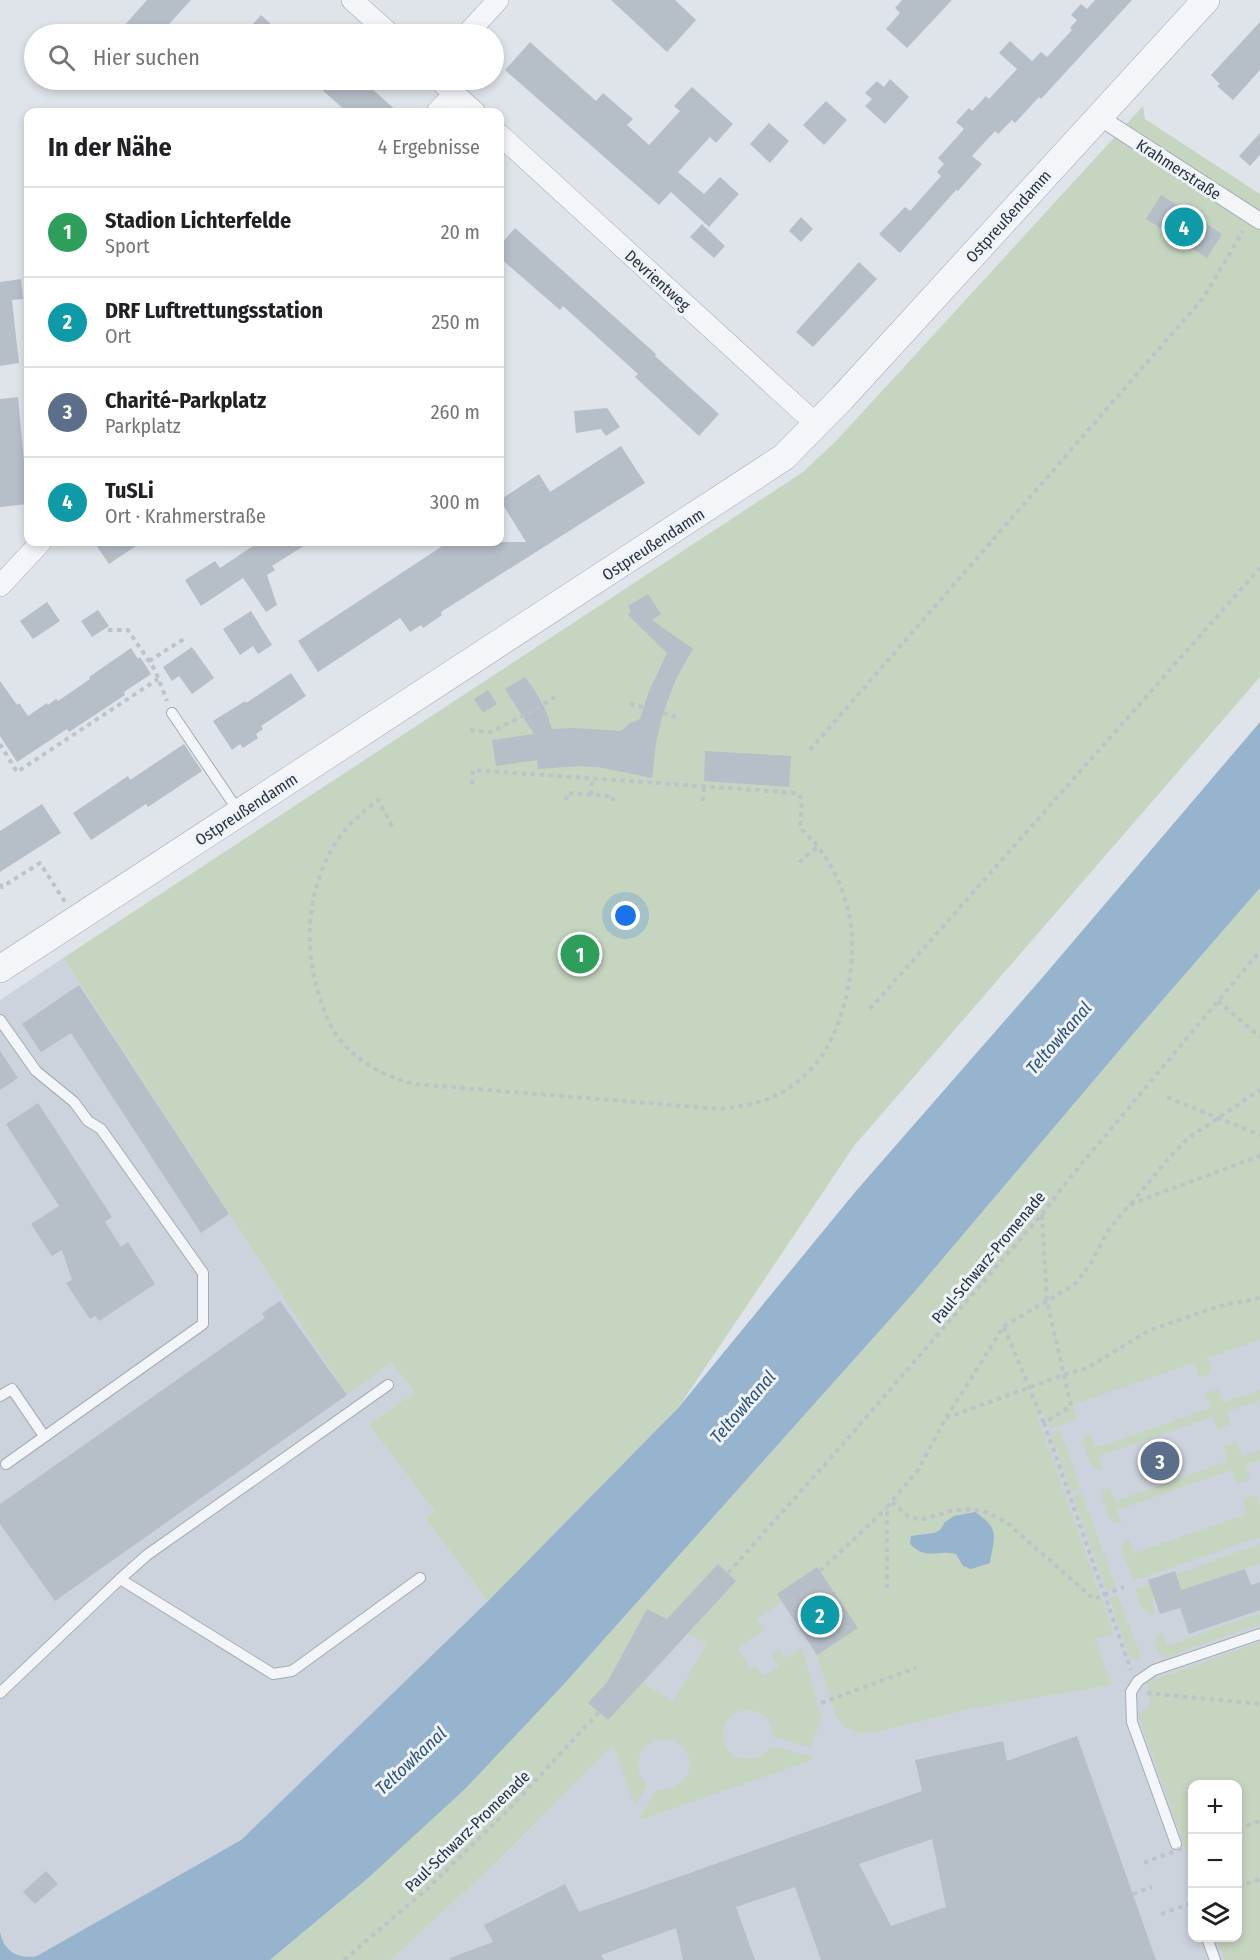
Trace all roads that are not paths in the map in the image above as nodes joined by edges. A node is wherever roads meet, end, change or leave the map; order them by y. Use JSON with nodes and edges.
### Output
{"nodes":[{"id":1,"x":352,"y":0,"type":"edge"},
{"id":2,"x":498,"y":0,"type":"edge"},
{"id":3,"x":1206,"y":0,"type":"edge"},
{"id":4,"x":379,"y":24,"type":"edge"},
{"id":5,"x":476,"y":24,"type":"edge"},
{"id":6,"x":446,"y":90,"type":"edge"},
{"id":7,"x":450,"y":90,"type":"edge"},
{"id":8,"x":439,"y":108,"type":"edge"},
{"id":9,"x":471,"y":108,"type":"edge"},
{"id":10,"x":1099,"y":117,"type":"junction"},
{"id":11,"x":504,"y":139,"type":"edge"},
{"id":12,"x":1256,"y":219,"type":"edge"},
{"id":13,"x":817,"y":425,"type":"junction"},
{"id":14,"x":37,"y":546,"type":"edge"},
{"id":15,"x":0,"y":586,"type":"edge"},
{"id":16,"x":172,"y":713,"type":"road end"},
{"id":17,"x":240,"y":812,"type":"junction"},
{"id":18,"x":0,"y":969,"type":"edge"},
{"id":19,"x":0,"y":1020,"type":"edge"},
{"id":20,"x":388,"y":1385,"type":"dead end"},
{"id":21,"x":0,"y":1396,"type":"edge"},
{"id":22,"x":44,"y":1436,"type":"junction"},
{"id":23,"x":6,"y":1464,"type":"dead end"},
{"id":24,"x":420,"y":1578,"type":"dead end"},
{"id":25,"x":120,"y":1579,"type":"junction"},
{"id":26,"x":1260,"y":1634,"type":"edge"},
{"id":27,"x":0,"y":1693,"type":"edge"},
{"id":28,"x":1180,"y":1846,"type":"road end"},
{"id":29,"x":1208,"y":1942,"type":"edge"},
{"id":30,"x":1215,"y":1960,"type":"edge"}],
"edges":[{"from":1,"to":4,"type":"street"},
{"from":2,"to":5,"type":"street"},
{"from":3,"to":10,"type":"street","name":"Ostpreußendamm"},
{"from":6,"to":8,"type":"street"},
{"from":7,"to":9,"type":"street"},
{"from":10,"to":12,"type":"street","name":"Krahmerstraße"},
{"from":10,"to":13,"type":"street","name":"Ostpreußendamm"},
{"from":11,"to":13,"type":"street","name":"Devrientweg"},
{"from":13,"to":17,"type":"street","name":"Ostpreußendamm"},
{"from":14,"to":15,"type":"street"},
{"from":16,"to":17,"type":"lane"},
{"from":17,"to":18,"type":"street","name":"Ostpreußendamm"},
{"from":19,"to":22,"type":"lane"},
{"from":20,"to":25,"type":"lane"},
{"from":21,"to":22,"type":"lane"},
{"from":22,"to":23,"type":"lane"},
{"from":24,"to":25,"type":"lane"},
{"from":25,"to":27,"type":"lane"},
{"from":26,"to":28,"type":"lane"},
{"from":29,"to":30,"type":"lane"}]}
